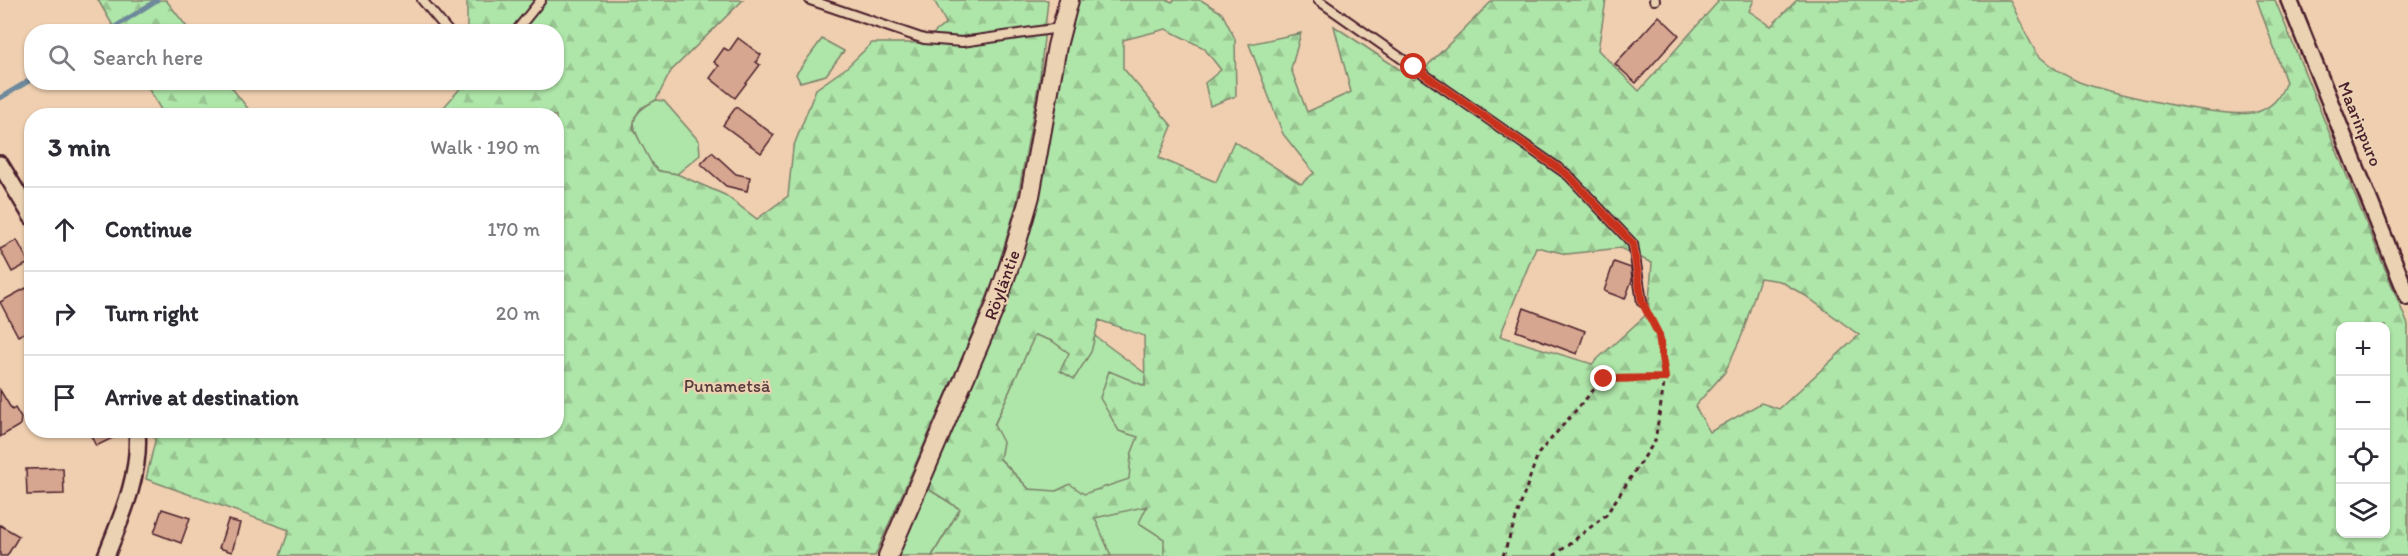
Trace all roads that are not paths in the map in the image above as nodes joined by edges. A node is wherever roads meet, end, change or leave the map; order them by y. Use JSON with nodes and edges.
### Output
{"nodes":[{"id":1,"x":422,"y":0,"type":"edge"},
{"id":2,"x":541,"y":0,"type":"edge"},
{"id":3,"x":810,"y":0,"type":"edge"},
{"id":4,"x":1069,"y":0,"type":"edge"},
{"id":5,"x":1318,"y":0,"type":"edge"},
{"id":6,"x":2289,"y":0,"type":"edge"},
{"id":7,"x":442,"y":24,"type":"edge"},
{"id":8,"x":522,"y":24,"type":"edge"},
{"id":9,"x":1062,"y":28,"type":"junction"},
{"id":10,"x":0,"y":164,"type":"edge"},
{"id":11,"x":24,"y":204,"type":"edge"},
{"id":12,"x":2408,"y":297,"type":"edge"},
{"id":13,"x":1642,"y":302,"type":"road end"},
{"id":14,"x":137,"y":438,"type":"edge"},
{"id":15,"x":106,"y":556,"type":"edge"},
{"id":16,"x":888,"y":556,"type":"edge"}],
"edges":[{"from":1,"to":7,"type":"lane"},
{"from":2,"to":8,"type":"lane"},
{"from":3,"to":9,"type":"lane"},
{"from":4,"to":9,"type":"street","name":"Röyläntie"},
{"from":5,"to":13,"type":"lane"},
{"from":6,"to":12,"type":"street","name":"Maarinpuro"},
{"from":9,"to":16,"type":"street","name":"Röyläntie"},
{"from":10,"to":11,"type":"street"},
{"from":14,"to":15,"type":"street"}]}
